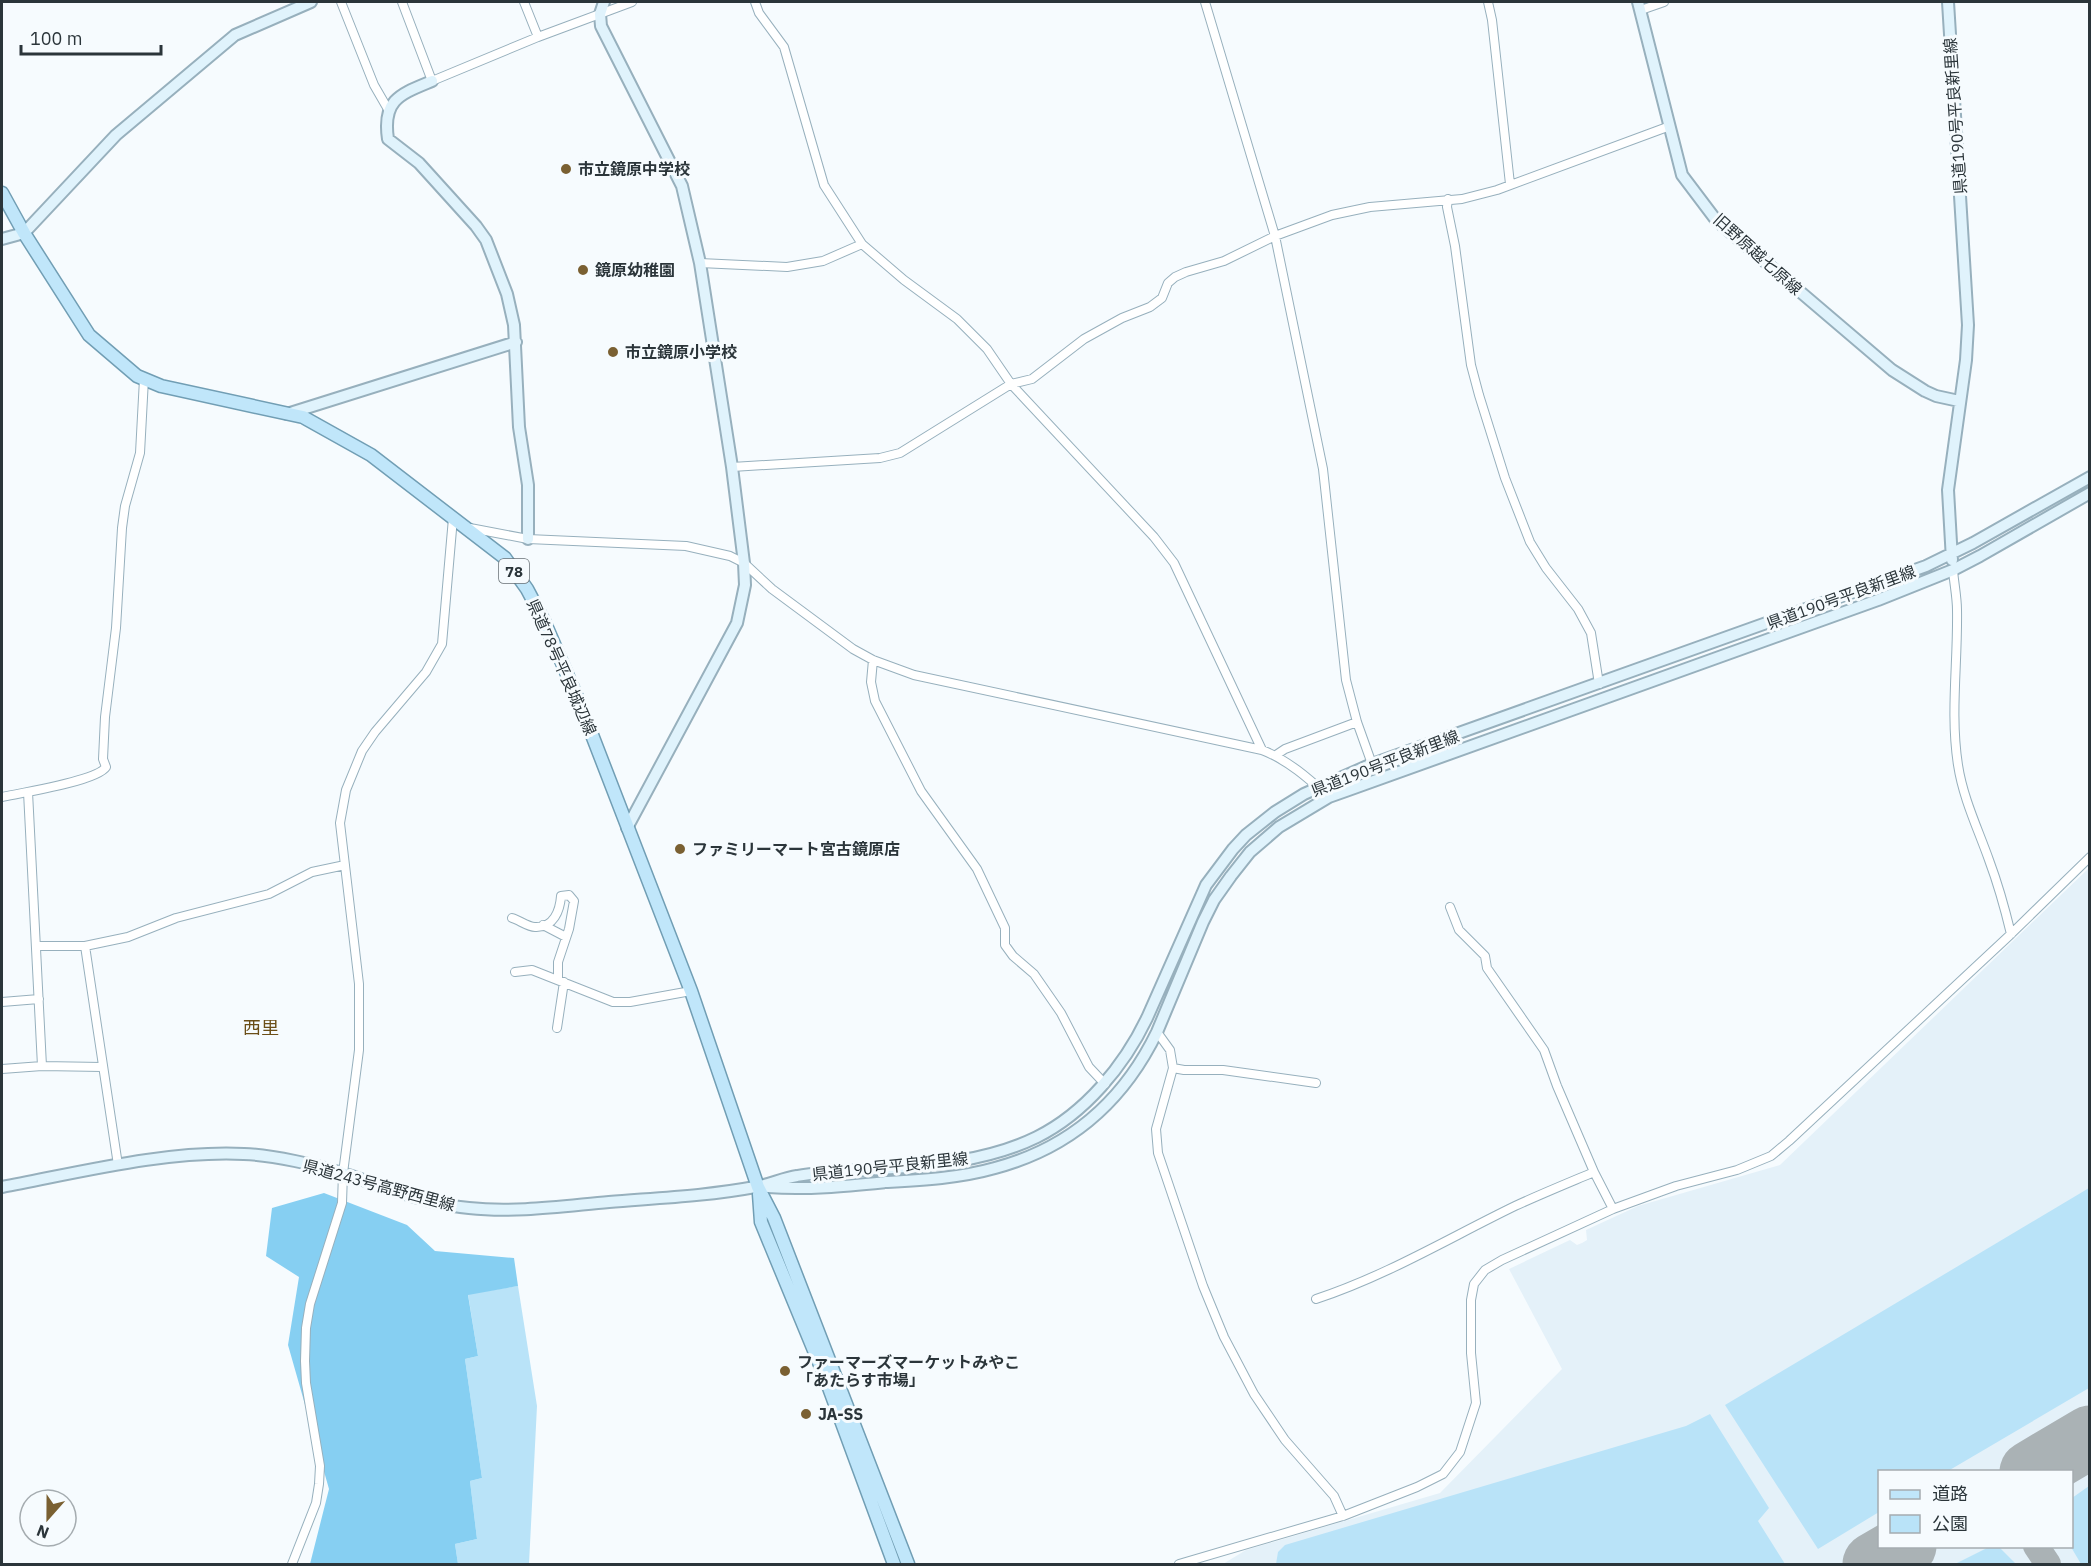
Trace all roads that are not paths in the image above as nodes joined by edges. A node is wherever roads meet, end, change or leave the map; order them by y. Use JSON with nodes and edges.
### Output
{"nodes":[{"id":1,"x":312,"y":2,"type":"edge"},
{"id":2,"x":340,"y":2,"type":"edge"},
{"id":3,"x":402,"y":2,"type":"edge"},
{"id":4,"x":524,"y":2,"type":"edge"},
{"id":5,"x":604,"y":2,"type":"edge"},
{"id":6,"x":632,"y":2,"type":"edge"},
{"id":7,"x":755,"y":2,"type":"edge"},
{"id":8,"x":1205,"y":2,"type":"edge"},
{"id":9,"x":1488,"y":2,"type":"edge"},
{"id":10,"x":1664,"y":2,"type":"edge"},
{"id":11,"x":1948,"y":2,"type":"edge"},
{"id":12,"x":1639,"y":6,"type":"edge"},
{"id":13,"x":600,"y":14,"type":"junction"},
{"id":14,"x":538,"y":37,"type":"junction"},
{"id":15,"x":432,"y":81,"type":"junction"},
{"id":16,"x":389,"y":111,"type":"junction"},
{"id":17,"x":1670,"y":126,"type":"junction"},
{"id":18,"x":1510,"y":184,"type":"junction"},
{"id":19,"x":2,"y":193,"type":"edge"},
{"id":20,"x":1448,"y":199,"type":"junction"},
{"id":21,"x":24,"y":233,"type":"junction"},
{"id":22,"x":1275,"y":236,"type":"junction"},
{"id":23,"x":2,"y":239,"type":"edge"},
{"id":24,"x":862,"y":244,"type":"junction"},
{"id":25,"x":700,"y":263,"type":"junction"},
{"id":26,"x":516,"y":342,"type":"junction"},
{"id":27,"x":144,"y":379,"type":"junction"},
{"id":28,"x":1011,"y":384,"type":"junction"},
{"id":29,"x":1959,"y":400,"type":"junction"},
{"id":30,"x":287,"y":414,"type":"junction"},
{"id":31,"x":732,"y":466,"type":"junction"},
{"id":32,"x":2090,"y":477,"type":"edge"},
{"id":33,"x":2090,"y":493,"type":"edge"},
{"id":34,"x":453,"y":518,"type":"junction"},
{"id":35,"x":465,"y":527,"type":"junction"},
{"id":36,"x":528,"y":539,"type":"junction"},
{"id":37,"x":1951,"y":554,"type":"junction"},
{"id":38,"x":744,"y":563,"type":"junction"},
{"id":39,"x":1953,"y":570,"type":"junction"},
{"id":40,"x":873,"y":660,"type":"junction"},
{"id":41,"x":1599,"y":684,"type":"junction"},
{"id":42,"x":1357,"y":722,"type":"junction"},
{"id":43,"x":1262,"y":750,"type":"junction"},
{"id":44,"x":1276,"y":755,"type":"junction"},
{"id":45,"x":1372,"y":764,"type":"junction"},
{"id":46,"x":1318,"y":788,"type":"junction"},
{"id":47,"x":28,"y":792,"type":"junction"},
{"id":48,"x":2,"y":797,"type":"edge"},
{"id":49,"x":1329,"y":797,"type":"junction"},
{"id":50,"x":627,"y":828,"type":"junction"},
{"id":51,"x":2090,"y":857,"type":"edge"},
{"id":52,"x":345,"y":865,"type":"junction"},
{"id":53,"x":1450,"y":907,"type":"dead end"},
{"id":54,"x":512,"y":918,"type":"dead end"},
{"id":55,"x":543,"y":925,"type":"junction"},
{"id":56,"x":2011,"y":934,"type":"junction"},
{"id":57,"x":566,"y":937,"type":"junction"},
{"id":58,"x":36,"y":946,"type":"junction"},
{"id":59,"x":85,"y":946,"type":"junction"},
{"id":60,"x":515,"y":972,"type":"dead end"},
{"id":61,"x":561,"y":981,"type":"junction"},
{"id":62,"x":692,"y":991,"type":"junction"},
{"id":63,"x":39,"y":999,"type":"junction"},
{"id":64,"x":2,"y":1002,"type":"edge"},
{"id":65,"x":557,"y":1028,"type":"dead end"},
{"id":66,"x":1157,"y":1032,"type":"junction"},
{"id":67,"x":42,"y":1066,"type":"junction"},
{"id":68,"x":102,"y":1067,"type":"junction"},
{"id":69,"x":1173,"y":1068,"type":"junction"},
{"id":70,"x":2,"y":1069,"type":"edge"},
{"id":71,"x":1316,"y":1083,"type":"dead end"},
{"id":72,"x":1105,"y":1084,"type":"junction"},
{"id":73,"x":118,"y":1165,"type":"junction"},
{"id":74,"x":1594,"y":1172,"type":"junction"},
{"id":75,"x":343,"y":1173,"type":"junction"},
{"id":76,"x":2,"y":1186,"type":"edge"},
{"id":77,"x":758,"y":1187,"type":"junction"},
{"id":78,"x":1613,"y":1209,"type":"junction"},
{"id":79,"x":1316,"y":1299,"type":"dead end"},
{"id":80,"x":1343,"y":1516,"type":"junction"},
{"id":81,"x":292,"y":1564,"type":"edge"},
{"id":82,"x":894,"y":1564,"type":"edge"},
{"id":83,"x":908,"y":1564,"type":"edge"},
{"id":84,"x":1179,"y":1564,"type":"edge"}],
"edges":[{"from":1,"to":21,"type":"main road"},
{"from":2,"to":16,"type":"street"},
{"from":3,"to":15,"type":"street"},
{"from":4,"to":14,"type":"street"},
{"from":5,"to":13,"type":"main road"},
{"from":6,"to":13,"type":"street"},
{"from":7,"to":24,"type":"street"},
{"from":8,"to":22,"type":"street"},
{"from":9,"to":18,"type":"street"},
{"from":10,"to":12,"type":"street"},
{"from":11,"to":29,"type":"main road","name":"県道190号平良新里線"},
{"from":12,"to":17,"type":"main road","name":"旧野原越七原線"},
{"from":13,"to":14,"type":"street"},
{"from":13,"to":25,"type":"main road"},
{"from":14,"to":15,"type":"street"},
{"from":15,"to":16,"type":"main road"},
{"from":16,"to":26,"type":"main road"},
{"from":17,"to":18,"type":"street"},
{"from":17,"to":29,"type":"main road","name":"旧野原越七原線"},
{"from":18,"to":20,"type":"street"},
{"from":19,"to":21,"type":"main road","name":"県道78号平良城辺線","number":"78"},
{"from":20,"to":22,"type":"street"},
{"from":20,"to":41,"type":"street"},
{"from":21,"to":23,"type":"main road"},
{"from":21,"to":27,"type":"main road","name":"県道78号平良城辺線","number":"78"},
{"from":22,"to":28,"type":"street"},
{"from":22,"to":42,"type":"street"},
{"from":24,"to":25,"type":"street"},
{"from":24,"to":28,"type":"street"},
{"from":25,"to":31,"type":"main road"},
{"from":26,"to":30,"type":"main road"},
{"from":26,"to":36,"type":"main road"},
{"from":27,"to":30,"type":"main road","name":"県道78号平良城辺線","number":"78"},
{"from":27,"to":47,"type":"street"},
{"from":28,"to":31,"type":"street"},
{"from":28,"to":43,"type":"street"},
{"from":29,"to":37,"type":"main road","name":"県道190号平良新里線"},
{"from":30,"to":34,"type":"main road","name":"県道78号平良城辺線","number":"78"},
{"from":31,"to":38,"type":"main road"},
{"from":32,"to":37,"type":"main road"},
{"from":33,"to":39,"type":"main road"},
{"from":34,"to":35,"type":"main road","name":"県道78号平良城辺線","number":"78"},
{"from":34,"to":52,"type":"street"},
{"from":35,"to":36,"type":"street"},
{"from":35,"to":50,"type":"main road","name":"県道78号平良城辺線","number":"78"},
{"from":36,"to":38,"type":"street"},
{"from":37,"to":39,"type":"main road"},
{"from":37,"to":41,"type":"main road","name":"県道190号平良新里線"},
{"from":38,"to":40,"type":"street"},
{"from":38,"to":50,"type":"main road"},
{"from":39,"to":49,"type":"main road","name":"県道190号平良新里線"},
{"from":39,"to":56,"type":"street"},
{"from":40,"to":43,"type":"street"},
{"from":40,"to":72,"type":"street"},
{"from":41,"to":45,"type":"main road","name":"県道190号平良新里線"},
{"from":42,"to":44,"type":"street"},
{"from":42,"to":45,"type":"street"},
{"from":43,"to":44,"type":"street"},
{"from":44,"to":46,"type":"street"},
{"from":45,"to":46,"type":"main road","name":"県道190号平良新里線"},
{"from":46,"to":49,"type":"street"},
{"from":46,"to":72,"type":"main road","name":"県道190号平良新里線"},
{"from":47,"to":48,"type":"street"},
{"from":47,"to":58,"type":"street"},
{"from":49,"to":66,"type":"main road","name":"県道190号平良新里線"},
{"from":50,"to":62,"type":"main road","name":"県道78号平良城辺線","number":"78"},
{"from":51,"to":56,"type":"street"},
{"from":52,"to":59,"type":"street"},
{"from":52,"to":75,"type":"street"},
{"from":53,"to":74,"type":"street"},
{"from":54,"to":55,"type":"street"},
{"from":55,"to":57,"type":"street"},
{"from":55,"to":57,"type":"street"},
{"from":56,"to":78,"type":"street"},
{"from":57,"to":61,"type":"street"},
{"from":58,"to":59,"type":"street"},
{"from":58,"to":63,"type":"street"},
{"from":59,"to":68,"type":"street"},
{"from":60,"to":61,"type":"street"},
{"from":61,"to":62,"type":"street"},
{"from":61,"to":65,"type":"street"},
{"from":62,"to":77,"type":"main road","name":"県道78号平良城辺線","number":"78"},
{"from":63,"to":64,"type":"street"},
{"from":63,"to":67,"type":"street"},
{"from":66,"to":69,"type":"street"},
{"from":66,"to":77,"type":"main road","name":"県道190号平良新里線"},
{"from":67,"to":68,"type":"street"},
{"from":67,"to":70,"type":"street"},
{"from":68,"to":73,"type":"street"},
{"from":69,"to":71,"type":"street"},
{"from":69,"to":80,"type":"street"},
{"from":72,"to":77,"type":"main road","name":"県道190号平良新里線"},
{"from":73,"to":75,"type":"main road","name":"県道243号高野西里線"},
{"from":73,"to":76,"type":"main road","name":"県道243号高野西里線"},
{"from":74,"to":78,"type":"street"},
{"from":74,"to":79,"type":"street"},
{"from":75,"to":77,"type":"main road","name":"県道243号高野西里線"},
{"from":75,"to":81,"type":"street"},
{"from":77,"to":82,"type":"main road","name":"県道78号平良城辺線","number":"78"},
{"from":77,"to":83,"type":"main road","name":"県道78号平良城辺線","number":"78"},
{"from":78,"to":80,"type":"street"},
{"from":80,"to":84,"type":"street"}]}
